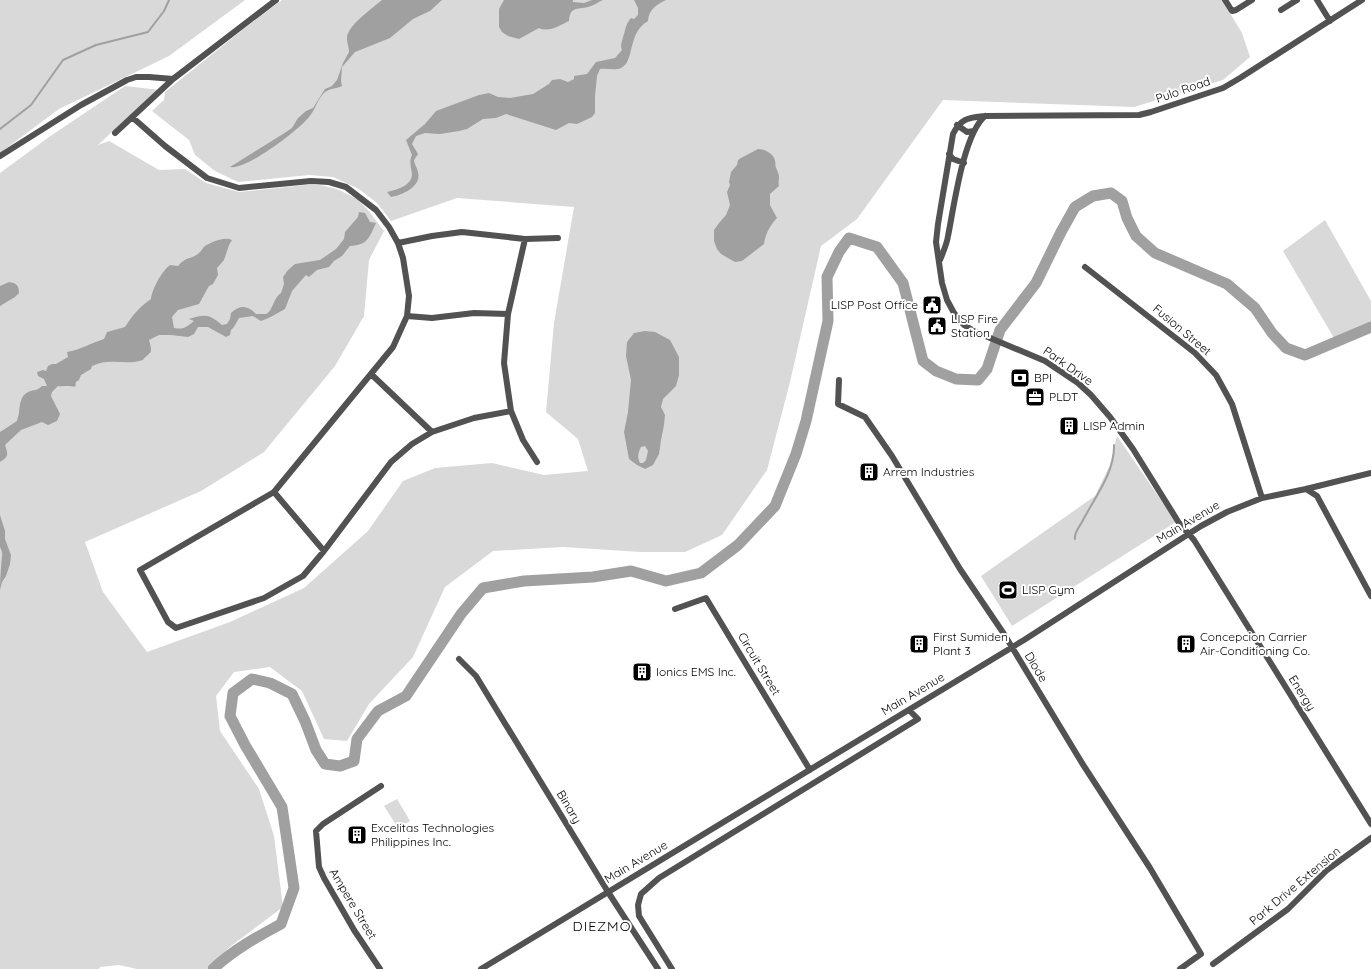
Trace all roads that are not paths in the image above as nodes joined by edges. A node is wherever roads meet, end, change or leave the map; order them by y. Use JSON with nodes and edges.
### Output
{"nodes":[{"id":1,"x":276,"y":0,"type":"edge"},
{"id":2,"x":1225,"y":0,"type":"edge"},
{"id":3,"x":1252,"y":0,"type":"edge"},
{"id":4,"x":1297,"y":0,"type":"edge"},
{"id":5,"x":1317,"y":0,"type":"edge"},
{"id":6,"x":1362,"y":0,"type":"edge"},
{"id":7,"x":1281,"y":10,"type":"dead end"},
{"id":8,"x":1330,"y":21,"type":"junction"},
{"id":9,"x":173,"y":79,"type":"junction"},
{"id":10,"x":985,"y":116,"type":"junction"},
{"id":11,"x":132,"y":117,"type":"junction"},
{"id":12,"x":957,"y":125,"type":"junction"},
{"id":13,"x":974,"y":131,"type":"junction"},
{"id":14,"x":115,"y":133,"type":"dead end"},
{"id":15,"x":949,"y":154,"type":"junction"},
{"id":16,"x":0,"y":156,"type":"edge"},
{"id":17,"x":964,"y":163,"type":"junction"},
{"id":18,"x":558,"y":238,"type":"dead end"},
{"id":19,"x":525,"y":239,"type":"junction"},
{"id":20,"x":398,"y":243,"type":"junction"},
{"id":21,"x":939,"y":261,"type":"junction"},
{"id":22,"x":1085,"y":267,"type":"dead end"},
{"id":23,"x":508,"y":314,"type":"junction"},
{"id":24,"x":407,"y":316,"type":"junction"},
{"id":25,"x":371,"y":374,"type":"junction"},
{"id":26,"x":839,"y":380,"type":"dead end"},
{"id":27,"x":511,"y":410,"type":"junction"},
{"id":28,"x":432,"y":432,"type":"junction"},
{"id":29,"x":537,"y":462,"type":"dead end"},
{"id":30,"x":1371,"y":473,"type":"edge"},
{"id":31,"x":1306,"y":489,"type":"junction"},
{"id":32,"x":274,"y":492,"type":"junction"},
{"id":33,"x":1262,"y":498,"type":"junction"},
{"id":34,"x":1188,"y":534,"type":"junction"},
{"id":35,"x":324,"y":551,"type":"junction"},
{"id":36,"x":1371,"y":596,"type":"edge"},
{"id":37,"x":675,"y":609,"type":"dead end"},
{"id":38,"x":1012,"y":647,"type":"junction"},
{"id":39,"x":459,"y":659,"type":"dead end"},
{"id":40,"x":909,"y":710,"type":"junction"},
{"id":41,"x":810,"y":770,"type":"junction"},
{"id":42,"x":381,"y":786,"type":"dead end"},
{"id":43,"x":1371,"y":824,"type":"edge"},
{"id":44,"x":1371,"y":838,"type":"edge"},
{"id":45,"x":608,"y":892,"type":"junction"},
{"id":46,"x":1213,"y":964,"type":"dead end"},
{"id":47,"x":380,"y":969,"type":"edge"},
{"id":48,"x":481,"y":969,"type":"edge"},
{"id":49,"x":658,"y":969,"type":"edge"},
{"id":50,"x":672,"y":969,"type":"edge"},
{"id":51,"x":1180,"y":969,"type":"edge"}],
"edges":[{"from":1,"to":9,"type":"street"},
{"from":2,"to":3,"type":"street"},
{"from":4,"to":7,"type":"street"},
{"from":5,"to":8,"type":"street"},
{"from":6,"to":8,"type":"street","name":"Pulo Road"},
{"from":8,"to":10,"type":"street","name":"Pulo Road"},
{"from":9,"to":11,"type":"street"},
{"from":9,"to":16,"type":"street"},
{"from":10,"to":12,"type":"street"},
{"from":10,"to":13,"type":"street","name":"Park Drive"},
{"from":11,"to":14,"type":"street"},
{"from":11,"to":20,"type":"street"},
{"from":12,"to":13,"type":"street"},
{"from":12,"to":15,"type":"street","name":"Park Drive"},
{"from":13,"to":17,"type":"street","name":"Park Drive"},
{"from":15,"to":17,"type":"street"},
{"from":15,"to":21,"type":"street","name":"Park Drive"},
{"from":17,"to":21,"type":"street","name":"Park Drive"},
{"from":18,"to":19,"type":"street"},
{"from":19,"to":20,"type":"street"},
{"from":19,"to":23,"type":"street"},
{"from":20,"to":24,"type":"street"},
{"from":21,"to":34,"type":"street","name":"Park Drive"},
{"from":22,"to":33,"type":"street","name":"Fusion Street"},
{"from":23,"to":24,"type":"street"},
{"from":23,"to":27,"type":"street"},
{"from":24,"to":25,"type":"street"},
{"from":25,"to":28,"type":"street"},
{"from":25,"to":32,"type":"street"},
{"from":26,"to":38,"type":"street","name":"Diode"},
{"from":27,"to":28,"type":"street"},
{"from":27,"to":29,"type":"street"},
{"from":28,"to":35,"type":"street"},
{"from":30,"to":31,"type":"street","name":"Main Avenue"},
{"from":31,"to":33,"type":"street","name":"Main Avenue"},
{"from":31,"to":36,"type":"street"},
{"from":32,"to":35,"type":"street"},
{"from":32,"to":35,"type":"street"},
{"from":33,"to":34,"type":"street","name":"Main Avenue"},
{"from":34,"to":38,"type":"street","name":"Main Avenue"},
{"from":34,"to":43,"type":"street","name":"Energy"},
{"from":37,"to":41,"type":"street","name":"Circuit Street"},
{"from":38,"to":40,"type":"street","name":"Main Avenue"},
{"from":38,"to":51,"type":"street","name":"Diode"},
{"from":39,"to":45,"type":"street","name":"Binary"},
{"from":40,"to":41,"type":"street","name":"Main Avenue"},
{"from":40,"to":50,"type":"street"},
{"from":41,"to":45,"type":"street","name":"Main Avenue"},
{"from":42,"to":47,"type":"street","name":"Ampere Street"},
{"from":44,"to":46,"type":"street","name":"Park Drive Extension"},
{"from":45,"to":48,"type":"street","name":"Main Avenue"},
{"from":45,"to":49,"type":"street","name":"Binary"}]}
